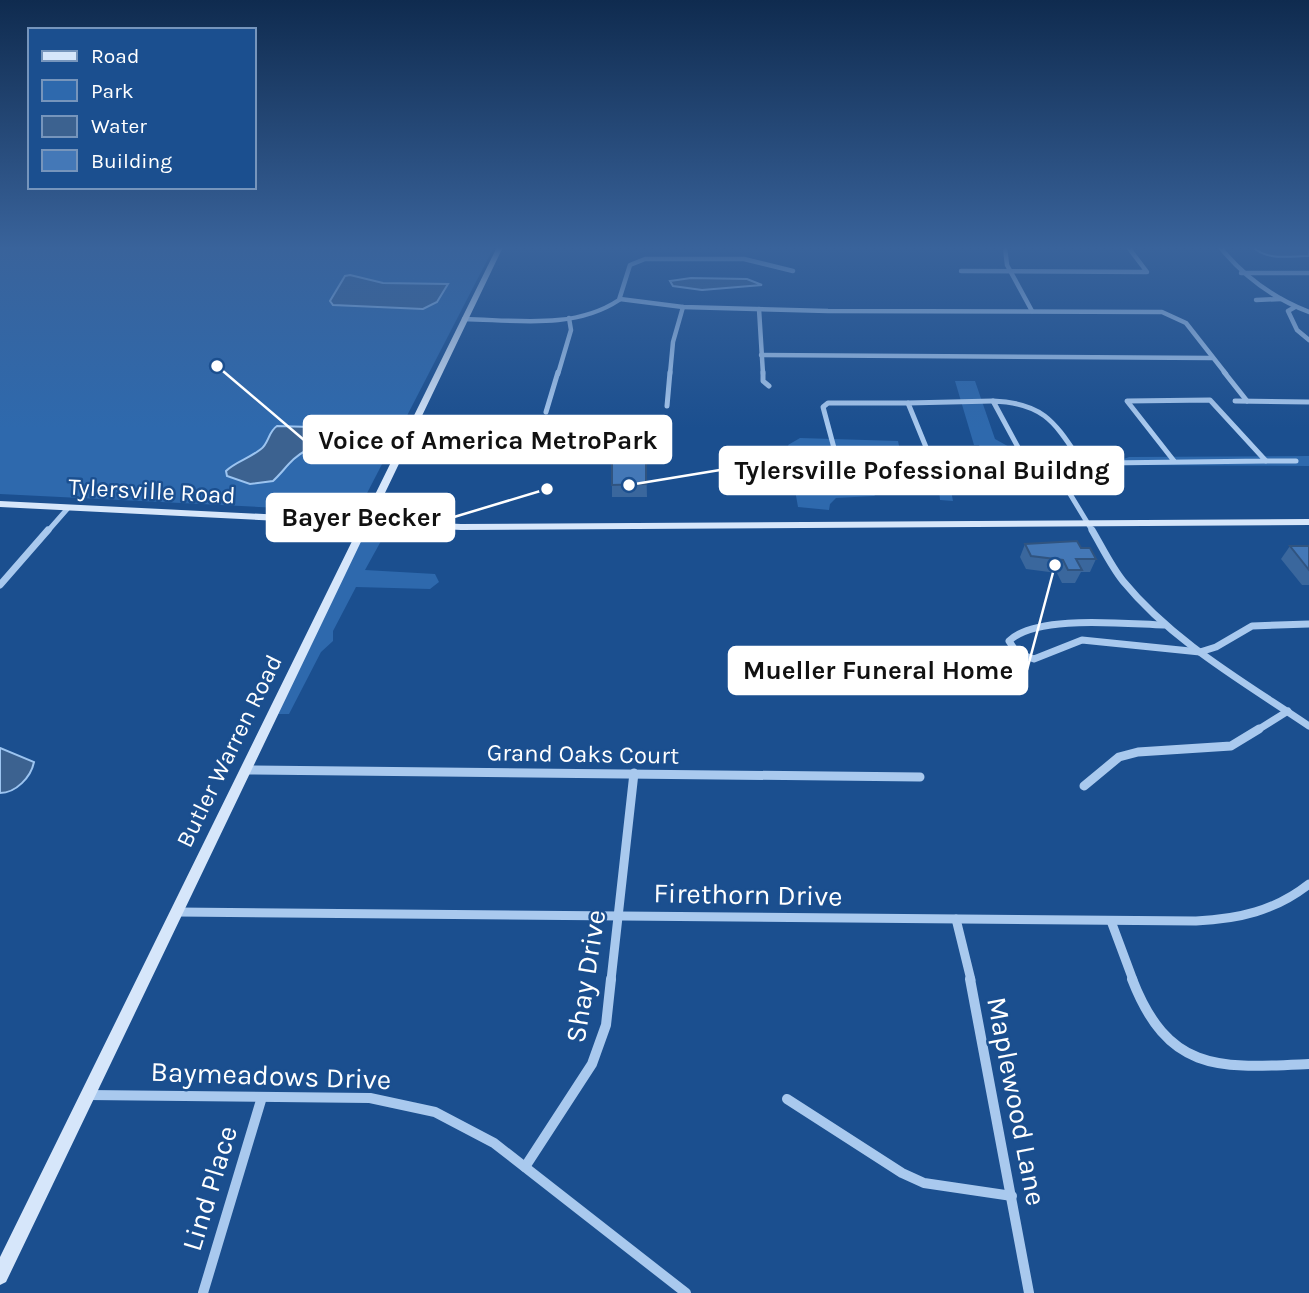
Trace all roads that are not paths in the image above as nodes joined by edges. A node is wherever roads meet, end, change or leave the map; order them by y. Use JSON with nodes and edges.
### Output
{"nodes":[{"id":1,"x":469,"y":307,"type":"edge"},
{"id":2,"x":607,"y":307,"type":"edge"},
{"id":3,"x":683,"y":307,"type":"edge"},
{"id":4,"x":696,"y":307,"type":"edge"},
{"id":5,"x":1030,"y":307,"type":"edge"},
{"id":6,"x":1294,"y":307,"type":"edge"},
{"id":7,"x":759,"y":309,"type":"junction"},
{"id":8,"x":1032,"y":311,"type":"junction"},
{"id":9,"x":464,"y":318,"type":"junction"},
{"id":10,"x":569,"y":318,"type":"junction"},
{"id":11,"x":1309,"y":340,"type":"edge"},
{"id":12,"x":761,"y":355,"type":"junction"},
{"id":13,"x":1212,"y":358,"type":"junction"},
{"id":14,"x":769,"y":386,"type":"dead end"},
{"id":15,"x":1309,"y":400,"type":"edge"},
{"id":16,"x":993,"y":401,"type":"junction"},
{"id":17,"x":1235,"y":401,"type":"dead end"},
{"id":18,"x":1247,"y":401,"type":"junction"},
{"id":19,"x":908,"y":403,"type":"junction"},
{"id":20,"x":667,"y":406,"type":"dead end"},
{"id":21,"x":546,"y":412,"type":"dead end"},
{"id":22,"x":928,"y":452,"type":"junction"},
{"id":23,"x":1174,"y":461,"type":"junction"},
{"id":24,"x":1266,"y":461,"type":"junction"},
{"id":25,"x":1296,"y":461,"type":"dead end"},
{"id":26,"x":1082,"y":463,"type":"junction"},
{"id":27,"x":1027,"y":464,"type":"junction"},
{"id":28,"x":1064,"y":484,"type":"junction"},
{"id":29,"x":0,"y":504,"type":"edge"},
{"id":30,"x":68,"y":508,"type":"junction"},
{"id":31,"x":365,"y":523,"type":"junction"},
{"id":32,"x":1309,"y":523,"type":"edge"},
{"id":33,"x":1088,"y":524,"type":"junction"},
{"id":34,"x":0,"y":585,"type":"edge"},
{"id":35,"x":1309,"y":624,"type":"edge"},
{"id":36,"x":1165,"y":625,"type":"junction"},
{"id":37,"x":1200,"y":653,"type":"junction"},
{"id":38,"x":1287,"y":711,"type":"junction"},
{"id":39,"x":1309,"y":726,"type":"edge"},
{"id":40,"x":246,"y":770,"type":"junction"},
{"id":41,"x":634,"y":773,"type":"junction"},
{"id":42,"x":920,"y":777,"type":"dead end"},
{"id":43,"x":1084,"y":786,"type":"dead end"},
{"id":44,"x":1309,"y":884,"type":"edge"},
{"id":45,"x":177,"y":912,"type":"junction"},
{"id":46,"x":619,"y":915,"type":"junction"},
{"id":47,"x":956,"y":919,"type":"junction"},
{"id":48,"x":1111,"y":921,"type":"junction"},
{"id":49,"x":1309,"y":1064,"type":"edge"},
{"id":50,"x":88,"y":1095,"type":"junction"},
{"id":51,"x":262,"y":1097,"type":"junction"},
{"id":52,"x":787,"y":1099,"type":"dead end"},
{"id":53,"x":525,"y":1167,"type":"junction"},
{"id":54,"x":1012,"y":1196,"type":"junction"},
{"id":55,"x":0,"y":1276,"type":"edge"},
{"id":56,"x":202,"y":1293,"type":"edge"},
{"id":57,"x":686,"y":1293,"type":"edge"},
{"id":58,"x":1029,"y":1293,"type":"edge"}],
"edges":[{"from":1,"to":9,"type":"main road","name":"Butler Warren Road"},
{"from":2,"to":10,"type":"street"},
{"from":3,"to":20,"type":"street"},
{"from":4,"to":7,"type":"street"},
{"from":5,"to":8,"type":"street"},
{"from":6,"to":11,"type":"street"},
{"from":7,"to":8,"type":"street"},
{"from":7,"to":12,"type":"street"},
{"from":8,"to":13,"type":"street"},
{"from":9,"to":10,"type":"street"},
{"from":9,"to":31,"type":"main road","name":"Butler Warren Road"},
{"from":10,"to":21,"type":"street"},
{"from":12,"to":13,"type":"street"},
{"from":12,"to":14,"type":"street"},
{"from":13,"to":18,"type":"street"},
{"from":15,"to":18,"type":"street"},
{"from":16,"to":19,"type":"street"},
{"from":16,"to":26,"type":"street"},
{"from":16,"to":27,"type":"street"},
{"from":17,"to":18,"type":"street"},
{"from":19,"to":22,"type":"street"},
{"from":19,"to":22,"type":"street"},
{"from":22,"to":27,"type":"street"},
{"from":23,"to":24,"type":"street"},
{"from":23,"to":24,"type":"street"},
{"from":23,"to":26,"type":"street"},
{"from":24,"to":25,"type":"street"},
{"from":26,"to":27,"type":"street"},
{"from":26,"to":28,"type":"street"},
{"from":27,"to":28,"type":"street"},
{"from":28,"to":33,"type":"street"},
{"from":29,"to":30,"type":"main road","name":"Tylersville Road"},
{"from":30,"to":31,"type":"main road","name":"Tylersville Road"},
{"from":30,"to":34,"type":"street"},
{"from":31,"to":33,"type":"main road","name":"Tylersville Road"},
{"from":31,"to":40,"type":"main road","name":"Butler Warren Road"},
{"from":32,"to":33,"type":"main road","name":"Tylersville Road"},
{"from":33,"to":36,"type":"street"},
{"from":35,"to":37,"type":"street"},
{"from":36,"to":37,"type":"street"},
{"from":36,"to":37,"type":"street"},
{"from":37,"to":38,"type":"street"},
{"from":38,"to":39,"type":"street"},
{"from":38,"to":43,"type":"street"},
{"from":40,"to":41,"type":"street","name":"Grand Oaks Court"},
{"from":40,"to":45,"type":"main road","name":"Butler Warren Road"},
{"from":41,"to":42,"type":"street","name":"Grand Oaks Court"},
{"from":41,"to":46,"type":"street","name":"Shay Drive"},
{"from":44,"to":48,"type":"street","name":"Firethorn Drive"},
{"from":45,"to":46,"type":"street","name":"Firethorn Drive"},
{"from":45,"to":50,"type":"main road","name":"Butler Warren Road"},
{"from":46,"to":47,"type":"street","name":"Firethorn Drive"},
{"from":46,"to":53,"type":"street","name":"Shay Drive"},
{"from":47,"to":48,"type":"street","name":"Firethorn Drive"},
{"from":47,"to":54,"type":"street","name":"Maplewood Lane"},
{"from":48,"to":49,"type":"street"},
{"from":50,"to":51,"type":"street","name":"Baymeadows Drive"},
{"from":50,"to":55,"type":"main road","name":"Butler Warren Road"},
{"from":51,"to":53,"type":"street","name":"Baymeadows Drive"},
{"from":51,"to":56,"type":"street","name":"Lind Place"},
{"from":52,"to":54,"type":"street"},
{"from":53,"to":57,"type":"street","name":"Baymeadows Drive"},
{"from":54,"to":58,"type":"street","name":"Maplewood Lane"}]}
